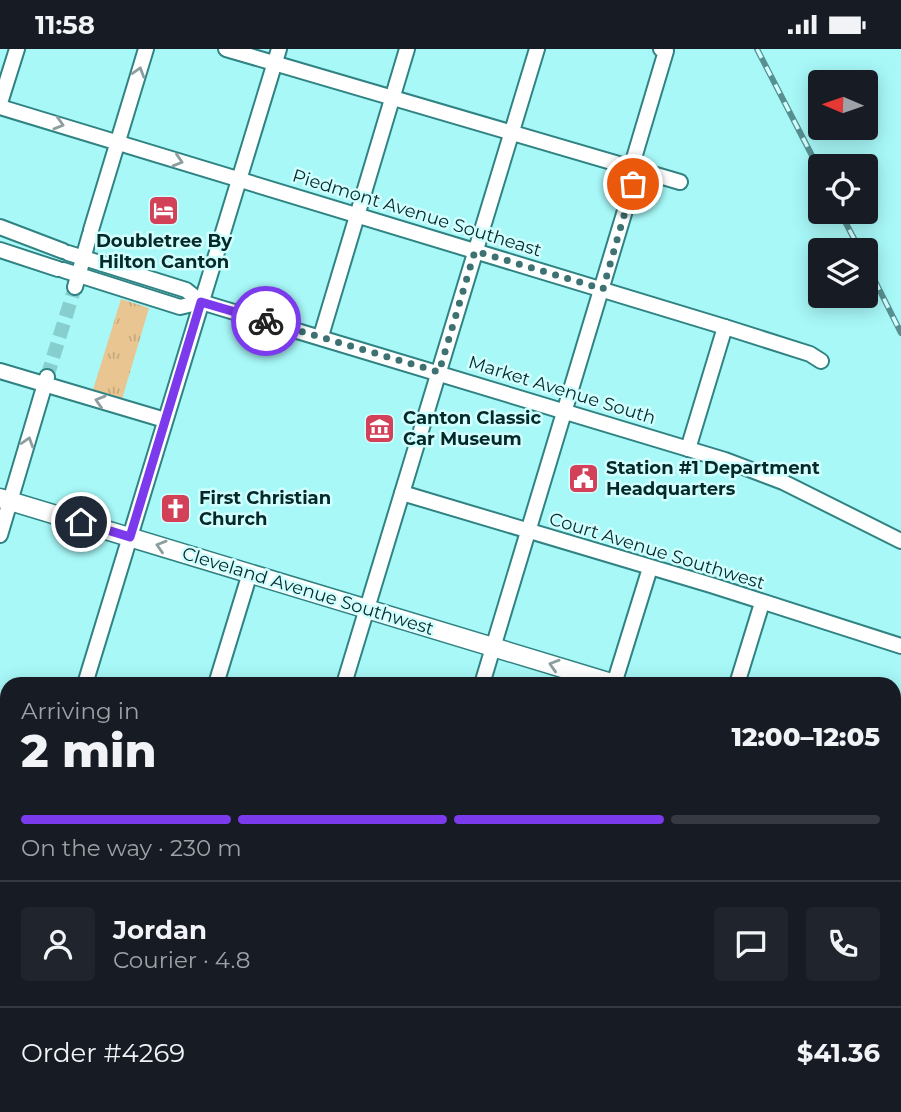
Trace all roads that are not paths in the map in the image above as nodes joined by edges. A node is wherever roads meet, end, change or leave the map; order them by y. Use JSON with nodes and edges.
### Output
{"nodes":[{"id":1,"x":17,"y":49,"type":"edge"},
{"id":2,"x":146,"y":49,"type":"edge"},
{"id":3,"x":226,"y":49,"type":"edge"},
{"id":4,"x":407,"y":49,"type":"edge"},
{"id":5,"x":537,"y":49,"type":"edge"},
{"id":6,"x":664,"y":50,"type":"edge"},
{"id":7,"x":277,"y":56,"type":"edge"},
{"id":8,"x":392,"y":97,"type":"junction"},
{"id":9,"x":0,"y":105,"type":"edge"},
{"id":10,"x":511,"y":132,"type":"junction"},
{"id":11,"x":118,"y":142,"type":"junction"},
{"id":12,"x":634,"y":168,"type":"junction"},
{"id":13,"x":239,"y":179,"type":"junction"},
{"id":14,"x":680,"y":182,"type":"dead end"},
{"id":15,"x":357,"y":214,"type":"junction"},
{"id":16,"x":0,"y":227,"type":"edge"},
{"id":17,"x":18,"y":236,"type":"junction"},
{"id":18,"x":0,"y":240,"type":"edge"},
{"id":19,"x":0,"y":250,"type":"edge"},
{"id":20,"x":475,"y":251,"type":"junction"},
{"id":21,"x":63,"y":261,"type":"junction"},
{"id":22,"x":79,"y":272,"type":"junction"},
{"id":23,"x":157,"y":281,"type":"junction"},
{"id":24,"x":603,"y":289,"type":"junction"},
{"id":25,"x":151,"y":298,"type":"junction"},
{"id":26,"x":201,"y":302,"type":"junction"},
{"id":27,"x":725,"y":327,"type":"junction"},
{"id":28,"x":321,"y":336,"type":"junction"},
{"id":29,"x":821,"y":361,"type":"dead end"},
{"id":30,"x":0,"y":370,"type":"edge"},
{"id":31,"x":439,"y":372,"type":"junction"},
{"id":32,"x":46,"y":381,"type":"junction"},
{"id":33,"x":566,"y":411,"type":"junction"},
{"id":34,"x":165,"y":420,"type":"junction"},
{"id":35,"x":688,"y":449,"type":"junction"},
{"id":36,"x":402,"y":493,"type":"junction"},
{"id":37,"x":5,"y":499,"type":"edge"},
{"id":38,"x":528,"y":531,"type":"junction"},
{"id":39,"x":0,"y":535,"type":"edge"},
{"id":40,"x":130,"y":537,"type":"junction"},
{"id":41,"x":901,"y":541,"type":"edge"},
{"id":42,"x":650,"y":568,"type":"junction"},
{"id":43,"x":250,"y":573,"type":"junction"},
{"id":44,"x":762,"y":603,"type":"junction"},
{"id":45,"x":367,"y":608,"type":"junction"},
{"id":46,"x":901,"y":646,"type":"edge"},
{"id":47,"x":493,"y":647,"type":"junction"},
{"id":48,"x":87,"y":677,"type":"edge"},
{"id":49,"x":218,"y":677,"type":"edge"},
{"id":50,"x":346,"y":677,"type":"edge"},
{"id":51,"x":484,"y":677,"type":"edge"},
{"id":52,"x":591,"y":677,"type":"edge"},
{"id":53,"x":616,"y":677,"type":"edge"},
{"id":54,"x":739,"y":677,"type":"edge"}],
"edges":[{"from":1,"to":9,"type":"street"},
{"from":11,"to":2,"type":"street","one_way":true},
{"from":3,"to":7,"type":"street"},
{"from":4,"to":8,"type":"street"},
{"from":5,"to":10,"type":"street"},
{"from":6,"to":12,"type":"street"},
{"from":7,"to":8,"type":"street"},
{"from":7,"to":13,"type":"street"},
{"from":8,"to":10,"type":"street"},
{"from":8,"to":15,"type":"street"},
{"from":9,"to":11,"type":"street","name":"Piedmont Avenue Southeast","one_way":true},
{"from":10,"to":12,"type":"street"},
{"from":10,"to":20,"type":"street"},
{"from":11,"to":13,"type":"street","name":"Piedmont Avenue Southeast","one_way":true},
{"from":11,"to":22,"type":"street"},
{"from":12,"to":14,"type":"street"},
{"from":12,"to":24,"type":"street"},
{"from":13,"to":15,"type":"street","name":"Piedmont Avenue Southeast"},
{"from":13,"to":26,"type":"street"},
{"from":15,"to":20,"type":"street","name":"Piedmont Avenue Southeast"},
{"from":15,"to":28,"type":"street"},
{"from":16,"to":17,"type":"street","name":"Market Avenue South"},
{"from":17,"to":18,"type":"street"},
{"from":17,"to":21,"type":"street","name":"Market Avenue South"},
{"from":19,"to":21,"type":"street","name":"Market Avenue South"},
{"from":20,"to":24,"type":"street","name":"Piedmont Avenue Southeast"},
{"from":20,"to":31,"type":"street"},
{"from":21,"to":22,"type":"street","name":"Market Avenue South"},
{"from":22,"to":23,"type":"street","name":"Market Avenue South"},
{"from":22,"to":25,"type":"street","name":"Market Avenue South"},
{"from":23,"to":25,"type":"street"},
{"from":23,"to":26,"type":"street","name":"Market Avenue South"},
{"from":24,"to":27,"type":"street","name":"Piedmont Avenue Southeast"},
{"from":24,"to":33,"type":"street"},
{"from":25,"to":26,"type":"street","name":"Market Avenue South"},
{"from":26,"to":28,"type":"street","name":"Market Avenue South"},
{"from":26,"to":34,"type":"street"},
{"from":27,"to":29,"type":"street","name":"Piedmont Avenue Southeast"},
{"from":27,"to":35,"type":"street"},
{"from":28,"to":31,"type":"street","name":"Market Avenue South"},
{"from":30,"to":32,"type":"street"},
{"from":31,"to":33,"type":"street","name":"Market Avenue South"},
{"from":31,"to":36,"type":"street"},
{"from":34,"to":32,"type":"street","one_way":true},
{"from":37,"to":32,"type":"street","one_way":true},
{"from":33,"to":35,"type":"street","name":"Market Avenue South"},
{"from":33,"to":38,"type":"street"},
{"from":34,"to":40,"type":"street"},
{"from":35,"to":41,"type":"street","name":"Market Avenue South"},
{"from":36,"to":38,"type":"street","name":"Court Avenue Southwest"},
{"from":36,"to":45,"type":"street"},
{"from":37,"to":39,"type":"street"},
{"from":37,"to":40,"type":"main road","name":"Cleveland Avenue Southwest"},
{"from":38,"to":42,"type":"street","name":"Court Avenue Southwest"},
{"from":38,"to":47,"type":"street"},
{"from":43,"to":40,"type":"main road","name":"Cleveland Avenue Southwest","one_way":true},
{"from":40,"to":48,"type":"street"},
{"from":42,"to":44,"type":"street","name":"Court Avenue Southwest"},
{"from":42,"to":53,"type":"street"},
{"from":43,"to":45,"type":"main road","name":"Cleveland Avenue Southwest"},
{"from":43,"to":49,"type":"street"},
{"from":44,"to":46,"type":"street","name":"Court Avenue Southwest"},
{"from":44,"to":54,"type":"street"},
{"from":45,"to":47,"type":"main road","name":"Cleveland Avenue Southwest"},
{"from":45,"to":50,"type":"street"},
{"from":47,"to":51,"type":"street"},
{"from":52,"to":47,"type":"main road","name":"Cleveland Avenue Southwest","one_way":true}]}
